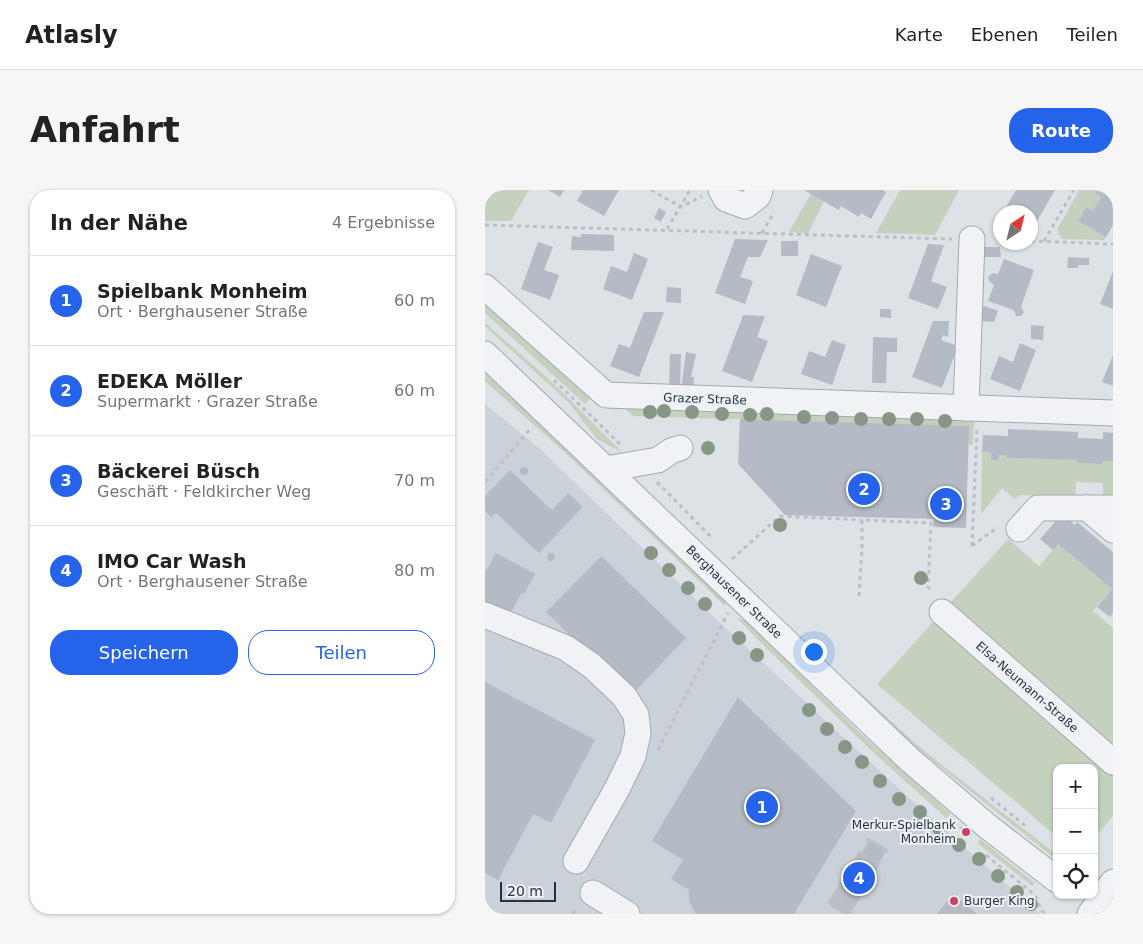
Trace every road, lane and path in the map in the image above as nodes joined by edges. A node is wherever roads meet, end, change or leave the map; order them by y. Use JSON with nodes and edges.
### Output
{"nodes":[{"id":1,"x":651,"y":190,"type":"edge"},
{"id":2,"x":689,"y":190,"type":"edge"},
{"id":3,"x":760,"y":190,"type":"edge"},
{"id":4,"x":1074,"y":190,"type":"edge"},
{"id":5,"x":713,"y":192,"type":"edge"},
{"id":6,"x":681,"y":207,"type":"junction"},
{"id":7,"x":485,"y":225,"type":"edge"},
{"id":8,"x":667,"y":230,"type":"junction"},
{"id":9,"x":972,"y":239,"type":"joint"},
{"id":10,"x":1038,"y":241,"type":"edge"},
{"id":11,"x":1044,"y":241,"type":"junction"},
{"id":12,"x":1113,"y":244,"type":"edge"},
{"id":13,"x":485,"y":287,"type":"edge"},
{"id":14,"x":485,"y":354,"type":"edge"},
{"id":15,"x":549,"y":375,"type":"dead end"},
{"id":16,"x":972,"y":408,"type":"junction"},
{"id":17,"x":1113,"y":413,"type":"edge"},
{"id":18,"x":533,"y":426,"type":"dead end"},
{"id":19,"x":680,"y":448,"type":"dead end"},
{"id":20,"x":640,"y":464,"type":"junction"},
{"id":21,"x":606,"y":469,"type":"junction"},
{"id":22,"x":485,"y":482,"type":"edge"},
{"id":23,"x":1087,"y":508,"type":"junction"},
{"id":24,"x":1113,"y":508,"type":"edge"},
{"id":25,"x":862,"y":520,"type":"junction"},
{"id":26,"x":1019,"y":529,"type":"joint"},
{"id":27,"x":1113,"y":530,"type":"edge"},
{"id":28,"x":712,"y":538,"type":"dead end"},
{"id":29,"x":725,"y":552,"type":"dead end"},
{"id":30,"x":732,"y":559,"type":"junction"},
{"id":31,"x":739,"y":566,"type":"dead end"},
{"id":32,"x":859,"y":596,"type":"dead end"},
{"id":33,"x":938,"y":602,"type":"joint"},
{"id":34,"x":485,"y":614,"type":"edge"},
{"id":35,"x":1113,"y":762,"type":"edge"},
{"id":36,"x":985,"y":794,"type":"dead end"},
{"id":37,"x":1028,"y":828,"type":"dead end"},
{"id":38,"x":576,"y":861,"type":"dead end"},
{"id":39,"x":1053,"y":877,"type":"edge"},
{"id":40,"x":1113,"y":882,"type":"edge"},
{"id":41,"x":593,"y":893,"type":"dead end"},
{"id":42,"x":1091,"y":908,"type":"edge"},
{"id":43,"x":627,"y":914,"type":"edge"}],
"edges":[{"from":1,"to":6,"type":"path"},
{"from":2,"to":6,"type":"path"},
{"from":3,"to":5,"type":"street"},
{"from":4,"to":11,"type":"path"},
{"from":5,"to":6,"type":"path"},
{"from":6,"to":8,"type":"path"},
{"from":7,"to":8,"type":"path"},
{"from":8,"to":9,"type":"path"},
{"from":9,"to":16,"type":"street"},
{"from":10,"to":11,"type":"path"},
{"from":11,"to":12,"type":"path"},
{"from":13,"to":16,"type":"street","name":"Grazer Straße"},
{"from":14,"to":21,"type":"street","name":"Berghausener Straße"},
{"from":15,"to":20,"type":"path"},
{"from":16,"to":17,"type":"street","name":"Grazer Straße"},
{"from":16,"to":26,"type":"path"},
{"from":18,"to":22,"type":"path"},
{"from":19,"to":20,"type":"street"},
{"from":20,"to":21,"type":"street"},
{"from":20,"to":28,"type":"path"},
{"from":21,"to":39,"type":"street","name":"Berghausener Straße"},
{"from":23,"to":24,"type":"street"},
{"from":23,"to":26,"type":"street"},
{"from":23,"to":27,"type":"street"},
{"from":25,"to":30,"type":"path"},
{"from":25,"to":32,"type":"path"},
{"from":25,"to":33,"type":"path"},
{"from":29,"to":30,"type":"path"},
{"from":30,"to":31,"type":"path"},
{"from":33,"to":35,"type":"street","name":"Elsa-Neumann-Straße"},
{"from":34,"to":38,"type":"street"},
{"from":36,"to":37,"type":"path"},
{"from":40,"to":42,"type":"street"},
{"from":41,"to":43,"type":"street"}]}
